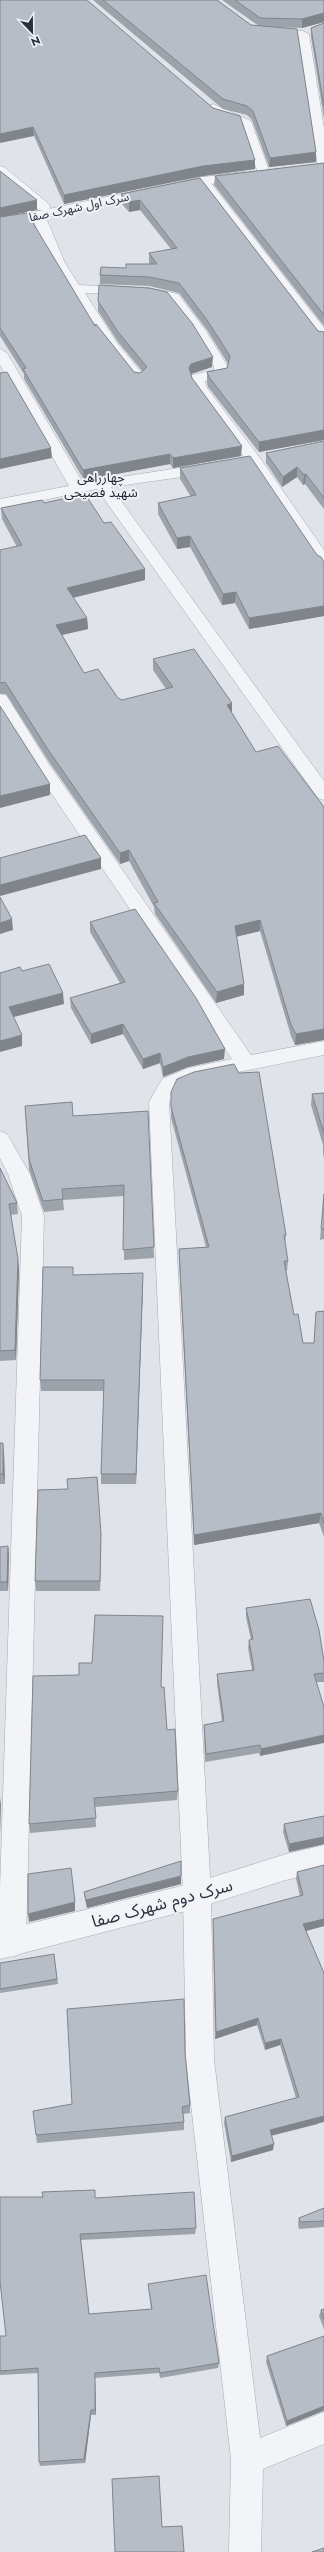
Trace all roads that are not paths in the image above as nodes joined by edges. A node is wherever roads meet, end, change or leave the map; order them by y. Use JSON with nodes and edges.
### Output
{"nodes":[{"id":1,"x":317,"y":29,"type":"edge"},
{"id":2,"x":256,"y":31,"type":"edge"},
{"id":3,"x":303,"y":34,"type":"junction"},
{"id":4,"x":204,"y":101,"type":"edge"},
{"id":5,"x":321,"y":166,"type":"edge"},
{"id":6,"x":0,"y":170,"type":"edge"},
{"id":7,"x":278,"y":172,"type":"edge"},
{"id":8,"x":264,"y":174,"type":"junction"},
{"id":9,"x":203,"y":181,"type":"junction"},
{"id":10,"x":44,"y":214,"type":"junction"},
{"id":11,"x":0,"y":222,"type":"edge"},
{"id":12,"x":77,"y":289,"type":"junction"},
{"id":13,"x":324,"y":337,"type":"edge"},
{"id":14,"x":0,"y":352,"type":"edge"},
{"id":15,"x":139,"y":378,"type":"edge"},
{"id":16,"x":270,"y":457,"type":"edge"},
{"id":17,"x":255,"y":461,"type":"junction"},
{"id":18,"x":240,"y":463,"type":"edge"},
{"id":19,"x":224,"y":466,"type":"edge"},
{"id":20,"x":101,"y":484,"type":"junction"},
{"id":21,"x":78,"y":488,"type":"junction"},
{"id":22,"x":0,"y":504,"type":"edge"},
{"id":23,"x":324,"y":562,"type":"edge"},
{"id":24,"x":0,"y":699,"type":"edge"},
{"id":25,"x":324,"y":794,"type":"edge"},
{"id":26,"x":324,"y":1048,"type":"edge"},
{"id":27,"x":247,"y":1065,"type":"junction"},
{"id":28,"x":0,"y":1139,"type":"edge"},
{"id":29,"x":324,"y":1858,"type":"edge"},
{"id":30,"x":197,"y":1895,"type":"junction"},
{"id":31,"x":6,"y":1944,"type":"edge"},
{"id":32,"x":324,"y":2428,"type":"edge"},
{"id":33,"x":247,"y":2459,"type":"junction"},
{"id":34,"x":245,"y":2552,"type":"edge"}],
"edges":[{"from":1,"to":3,"type":"street"},
{"from":2,"to":3,"type":"street"},
{"from":3,"to":5,"type":"street"},
{"from":4,"to":8,"type":"street"},
{"from":6,"to":10,"type":"street"},
{"from":7,"to":8,"type":"street","name":"سرک اول شهرک صفا"},
{"from":8,"to":9,"type":"street","name":"سرک اول شهرک صفا"},
{"from":9,"to":10,"type":"street","name":"سرک اول شهرک صفا"},
{"from":9,"to":13,"type":"street"},
{"from":10,"to":11,"type":"street","name":"سرک اول شهرک صفا"},
{"from":10,"to":12,"type":"street"},
{"from":12,"to":15,"type":"street"},
{"from":12,"to":17,"type":"street"},
{"from":14,"to":21,"type":"street"},
{"from":16,"to":17,"type":"street"},
{"from":17,"to":18,"type":"street"},
{"from":17,"to":23,"type":"street"},
{"from":19,"to":20,"type":"street"},
{"from":20,"to":21,"type":"street"},
{"from":20,"to":25,"type":"street"},
{"from":21,"to":22,"type":"street"},
{"from":24,"to":27,"type":"street"},
{"from":26,"to":27,"type":"street"},
{"from":27,"to":30,"type":"street"},
{"from":28,"to":31,"type":"street"},
{"from":29,"to":30,"type":"street","name":"سرک دوم شهرک صفا"},
{"from":30,"to":31,"type":"street","name":"سرک دوم شهرک صفا"},
{"from":30,"to":33,"type":"street"},
{"from":32,"to":33,"type":"street"},
{"from":33,"to":34,"type":"street"}]}
